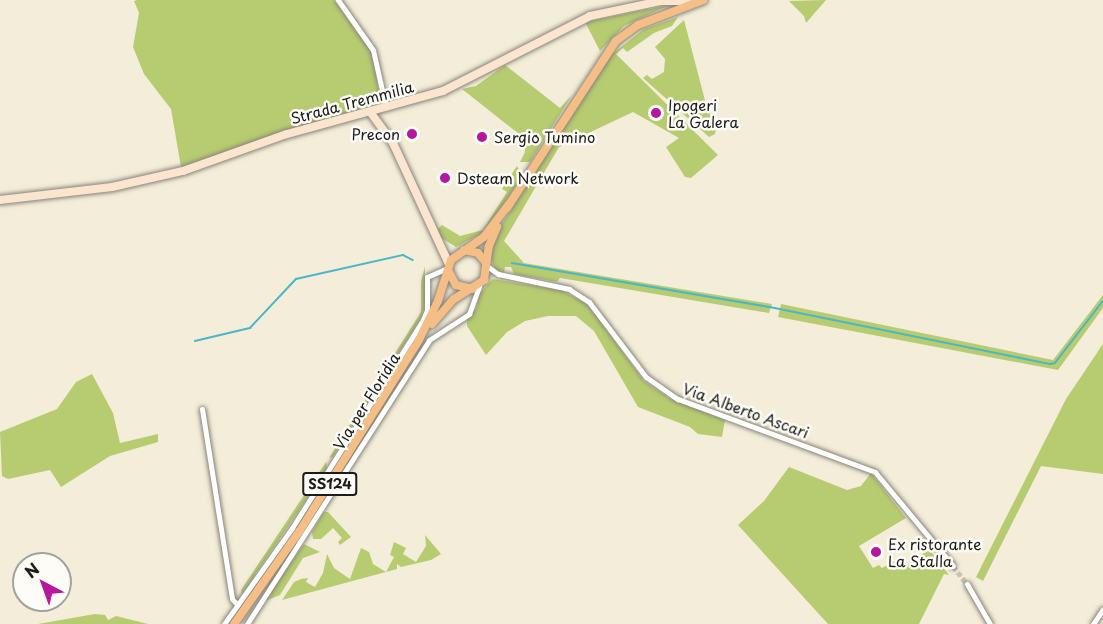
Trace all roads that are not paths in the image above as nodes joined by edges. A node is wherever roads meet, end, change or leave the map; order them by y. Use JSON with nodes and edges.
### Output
{"nodes":[{"id":1,"x":338,"y":0,"type":"edge"},
{"id":2,"x":701,"y":1,"type":"edge"},
{"id":3,"x":386,"y":108,"type":"junction"},
{"id":4,"x":371,"y":113,"type":"junction"},
{"id":5,"x":0,"y":200,"type":"edge"},
{"id":6,"x":509,"y":204,"type":"junction"},
{"id":7,"x":441,"y":244,"type":"junction"},
{"id":8,"x":462,"y":251,"type":"junction"},
{"id":9,"x":487,"y":265,"type":"junction"},
{"id":10,"x":449,"y":267,"type":"junction"},
{"id":11,"x":498,"y":274,"type":"junction"},
{"id":12,"x":480,"y":284,"type":"junction"},
{"id":13,"x":464,"y":291,"type":"junction"},
{"id":14,"x":473,"y":305,"type":"junction"},
{"id":15,"x":419,"y":340,"type":"junction"},
{"id":16,"x":202,"y":409,"type":"dead end"},
{"id":17,"x":952,"y":567,"type":"tunnel mouth"},
{"id":18,"x":966,"y":585,"type":"tunnel mouth"},
{"id":19,"x":238,"y":604,"type":"junction"},
{"id":20,"x":1103,"y":609,"type":"edge"},
{"id":21,"x":224,"y":624,"type":"edge"},
{"id":22,"x":234,"y":624,"type":"edge"},
{"id":23,"x":247,"y":624,"type":"edge"},
{"id":24,"x":990,"y":624,"type":"edge"},
{"id":25,"x":1093,"y":624,"type":"edge"}],
"edges":[{"from":1,"to":3,"type":"street"},
{"from":2,"to":3,"type":"main road","name":"Strada Tremmilia"},
{"from":2,"to":6,"type":"main road"},
{"from":3,"to":4,"type":"main road","name":"Strada Tremmilia"},
{"from":4,"to":5,"type":"main road","name":"Strada Tremmilia"},
{"from":4,"to":7,"type":"main road"},
{"from":6,"to":8,"type":"main road"},
{"from":6,"to":9,"type":"main road"},
{"from":7,"to":8,"type":"main road"},
{"from":7,"to":10,"type":"main road"},
{"from":8,"to":9,"type":"main road"},
{"from":8,"to":10,"type":"main road"},
{"from":9,"to":11,"type":"street"},
{"from":9,"to":12,"type":"main road"},
{"from":10,"to":13,"type":"main road"},
{"from":10,"to":15,"type":"main road"},
{"from":10,"to":19,"type":"street"},
{"from":11,"to":12,"type":"street"},
{"from":11,"to":17,"type":"street","name":"Via Alberto Ascari"},
{"from":12,"to":13,"type":"main road"},
{"from":12,"to":14,"type":"street"},
{"from":13,"to":14,"type":"street"},
{"from":13,"to":15,"type":"main road"},
{"from":14,"to":23,"type":"street"},
{"from":15,"to":22,"type":"main road","name":"Via per Floridia","number":"SS124"},
{"from":16,"to":19,"type":"street"},
{"from":18,"to":24,"type":"street"},
{"from":19,"to":21,"type":"street"},
{"from":20,"to":25,"type":"street"}]}
